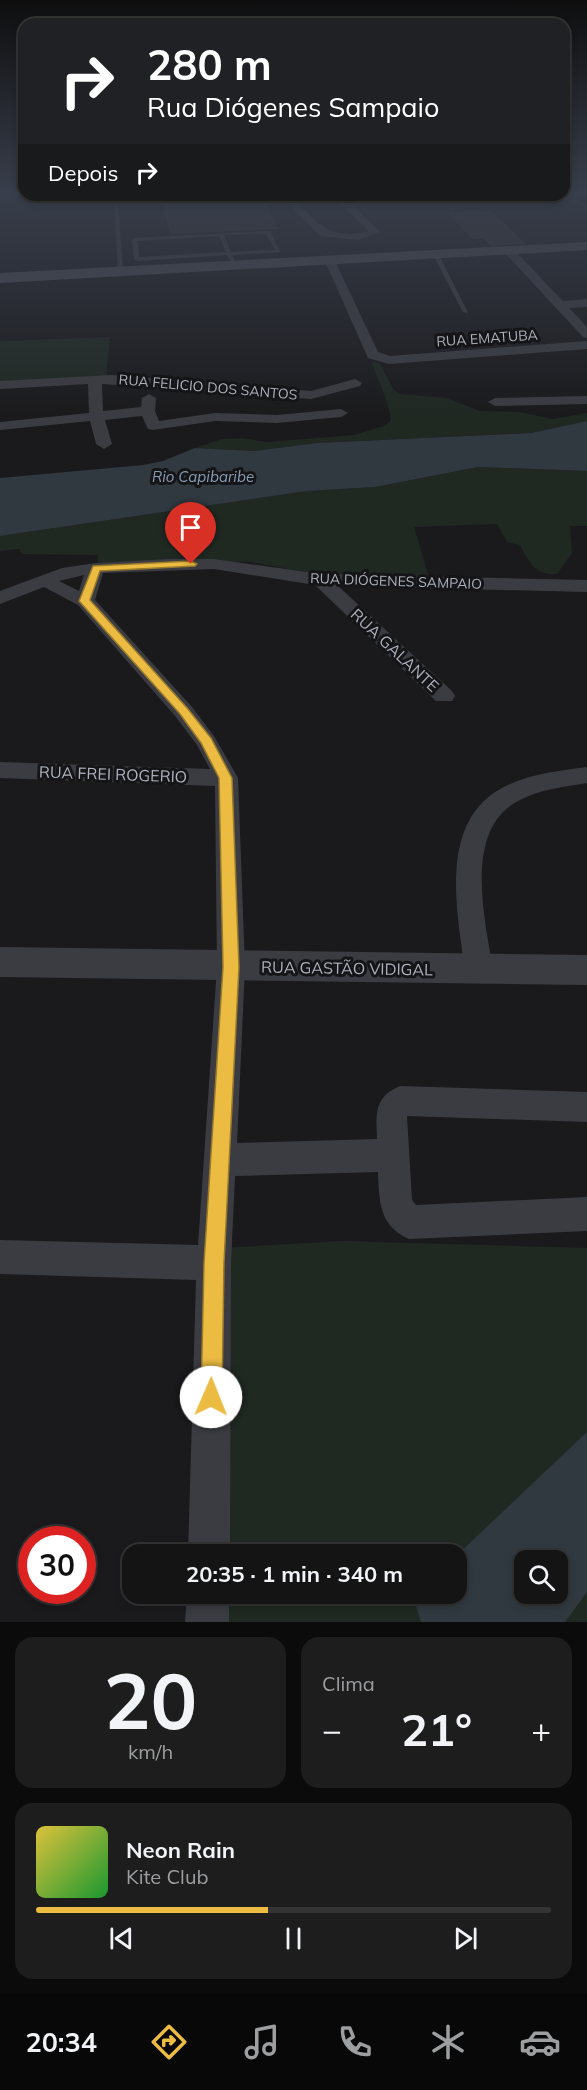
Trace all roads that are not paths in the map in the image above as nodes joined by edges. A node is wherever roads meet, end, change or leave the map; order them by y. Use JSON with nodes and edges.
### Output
{"nodes":[{"id":1,"x":120,"y":267,"type":"edge"},
{"id":2,"x":160,"y":267,"type":"edge"},
{"id":3,"x":333,"y":267,"type":"edge"},
{"id":4,"x":442,"y":267,"type":"edge"},
{"id":5,"x":524,"y":267,"type":"edge"},
{"id":6,"x":120,"y":271,"type":"junction"},
{"id":7,"x":0,"y":278,"type":"edge"},
{"id":8,"x":587,"y":303,"type":"edge"},
{"id":9,"x":560,"y":305,"type":"junction"},
{"id":10,"x":466,"y":312,"type":"dead end"},
{"id":11,"x":587,"y":334,"type":"edge"},
{"id":12,"x":587,"y":345,"type":"edge"},
{"id":13,"x":95,"y":380,"type":"junction"},
{"id":14,"x":36,"y":382,"type":"junction"},
{"id":15,"x":355,"y":384,"type":"dead end"},
{"id":16,"x":0,"y":385,"type":"edge"},
{"id":17,"x":587,"y":400,"type":"edge"},
{"id":18,"x":495,"y":402,"type":"dead end"},
{"id":19,"x":41,"y":411,"type":"junction"},
{"id":20,"x":341,"y":413,"type":"dead end"},
{"id":21,"x":96,"y":415,"type":"junction"},
{"id":22,"x":0,"y":426,"type":"edge"},
{"id":23,"x":104,"y":444,"type":"dead end"},
{"id":24,"x":96,"y":568,"type":"junction"},
{"id":25,"x":321,"y":580,"type":"junction"},
{"id":26,"x":46,"y":581,"type":"junction"},
{"id":27,"x":585,"y":590,"type":"edge"},
{"id":28,"x":0,"y":598,"type":"edge"},
{"id":29,"x":85,"y":601,"type":"junction"},
{"id":30,"x":444,"y":696,"type":"dead end"},
{"id":31,"x":0,"y":770,"type":"edge"},
{"id":32,"x":587,"y":775,"type":"edge"},
{"id":33,"x":226,"y":778,"type":"junction"},
{"id":34,"x":0,"y":962,"type":"edge"},
{"id":35,"x":231,"y":967,"type":"junction"},
{"id":36,"x":479,"y":970,"type":"junction"},
{"id":37,"x":587,"y":970,"type":"edge"},
{"id":38,"x":587,"y":1107,"type":"edge"},
{"id":39,"x":392,"y":1155,"type":"junction"},
{"id":40,"x":219,"y":1160,"type":"junction"},
{"id":41,"x":587,"y":1214,"type":"edge"},
{"id":42,"x":0,"y":1257,"type":"edge"},
{"id":43,"x":214,"y":1263,"type":"junction"},
{"id":44,"x":209,"y":1544,"type":"edge"},
{"id":45,"x":208,"y":1604,"type":"edge"},
{"id":46,"x":207,"y":1622,"type":"edge"}],
"edges":[{"from":1,"to":6,"type":"lane"},
{"from":2,"to":6,"type":"main road"},
{"from":3,"to":12,"type":"street","name":"RUA EMATUBA"},
{"from":4,"to":10,"type":"lane"},
{"from":5,"to":9,"type":"street"},
{"from":6,"to":7,"type":"main road"},
{"from":8,"to":9,"type":"street"},
{"from":9,"to":11,"type":"street"},
{"from":13,"to":14,"type":"street","name":"RUA FELICIO DOS SANTOS"},
{"from":13,"to":15,"type":"street","name":"RUA FELICIO DOS SANTOS"},
{"from":13,"to":21,"type":"street","name":"RUA FELICIO DOS SANTOS"},
{"from":14,"to":16,"type":"street","name":"RUA FELICIO DOS SANTOS"},
{"from":14,"to":19,"type":"street"},
{"from":17,"to":18,"type":"street"},
{"from":19,"to":21,"type":"street","name":"RUA FELICIO DOS SANTOS"},
{"from":19,"to":22,"type":"street","name":"RUA FELICIO DOS SANTOS"},
{"from":20,"to":21,"type":"street","name":"RUA FELICIO DOS SANTOS"},
{"from":21,"to":23,"type":"street","name":"RUA FELICIO DOS SANTOS"},
{"from":24,"to":25,"type":"street","name":"RUA DIÓGENES SAMPAIO"},
{"from":24,"to":26,"type":"street","name":"RUA DIÓGENES SAMPAIO"},
{"from":24,"to":29,"type":"street"},
{"from":25,"to":27,"type":"street","name":"RUA DIÓGENES SAMPAIO"},
{"from":25,"to":30,"type":"street","name":"RUA GALANTE"},
{"from":26,"to":28,"type":"street","name":"RUA DIÓGENES SAMPAIO"},
{"from":26,"to":29,"type":"street"},
{"from":29,"to":33,"type":"street"},
{"from":31,"to":33,"type":"street","name":"RUA FREI ROGERIO"},
{"from":32,"to":36,"type":"street"},
{"from":33,"to":35,"type":"street"},
{"from":34,"to":35,"type":"street","name":"RUA GASTÃO VIDIGAL"},
{"from":35,"to":36,"type":"street","name":"RUA GASTÃO VIDIGAL"},
{"from":35,"to":40,"type":"street"},
{"from":36,"to":37,"type":"street","name":"RUA GASTÃO VIDIGAL"},
{"from":38,"to":39,"type":"street"},
{"from":39,"to":40,"type":"street"},
{"from":39,"to":41,"type":"street"},
{"from":40,"to":43,"type":"street"},
{"from":42,"to":43,"type":"street"},
{"from":43,"to":44,"type":"street"},
{"from":45,"to":46,"type":"street"}]}
